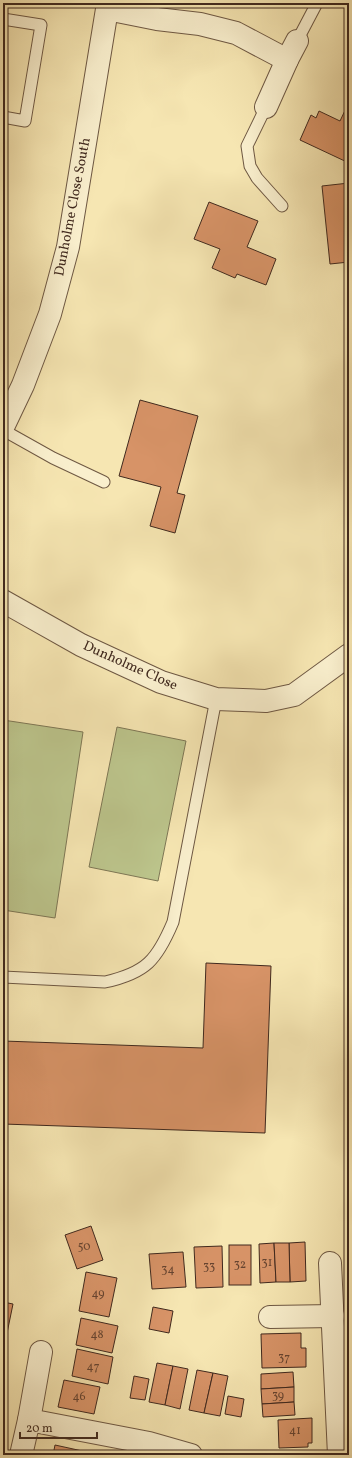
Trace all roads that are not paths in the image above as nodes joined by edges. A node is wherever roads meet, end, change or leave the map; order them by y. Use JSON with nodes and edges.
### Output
{"nodes":[{"id":1,"x":316,"y":3,"type":"edge"},
{"id":2,"x":108,"y":6,"type":"edge"},
{"id":3,"x":3,"y":19,"type":"edge"},
{"id":4,"x":297,"y":41,"type":"joint"},
{"id":5,"x":287,"y":60,"type":"junction"},
{"id":6,"x":266,"y":107,"type":"joint"},
{"id":7,"x":3,"y":118,"type":"edge"},
{"id":8,"x":282,"y":206,"type":"dead end"},
{"id":9,"x":3,"y":428,"type":"edge"},
{"id":10,"x":104,"y":482,"type":"dead end"},
{"id":11,"x":3,"y":600,"type":"edge"},
{"id":12,"x":349,"y":655,"type":"edge"},
{"id":13,"x":216,"y":699,"type":"junction"},
{"id":14,"x":3,"y":977,"type":"edge"},
{"id":15,"x":330,"y":1263,"type":"dead end"},
{"id":16,"x":333,"y":1316,"type":"junction"},
{"id":17,"x":270,"y":1317,"type":"dead end"},
{"id":18,"x":41,"y":1352,"type":"dead end"},
{"id":19,"x":29,"y":1420,"type":"junction"},
{"id":20,"x":21,"y":1455,"type":"edge"},
{"id":21,"x":190,"y":1455,"type":"edge"},
{"id":22,"x":339,"y":1455,"type":"edge"}],
"edges":[{"from":1,"to":4,"type":"lane"},
{"from":2,"to":5,"type":"street"},
{"from":2,"to":9,"type":"street","name":"Dunholme Close South"},
{"from":3,"to":7,"type":"lane"},
{"from":4,"to":5,"type":"street"},
{"from":5,"to":6,"type":"street"},
{"from":6,"to":8,"type":"lane"},
{"from":9,"to":10,"type":"lane"},
{"from":11,"to":13,"type":"street","name":"Dunholme Close"},
{"from":12,"to":13,"type":"street","name":"Dunholme Close"},
{"from":13,"to":14,"type":"lane"},
{"from":15,"to":16,"type":"street"},
{"from":16,"to":17,"type":"street"},
{"from":16,"to":22,"type":"street"},
{"from":18,"to":19,"type":"street"},
{"from":19,"to":20,"type":"street"},
{"from":19,"to":21,"type":"street"}]}
